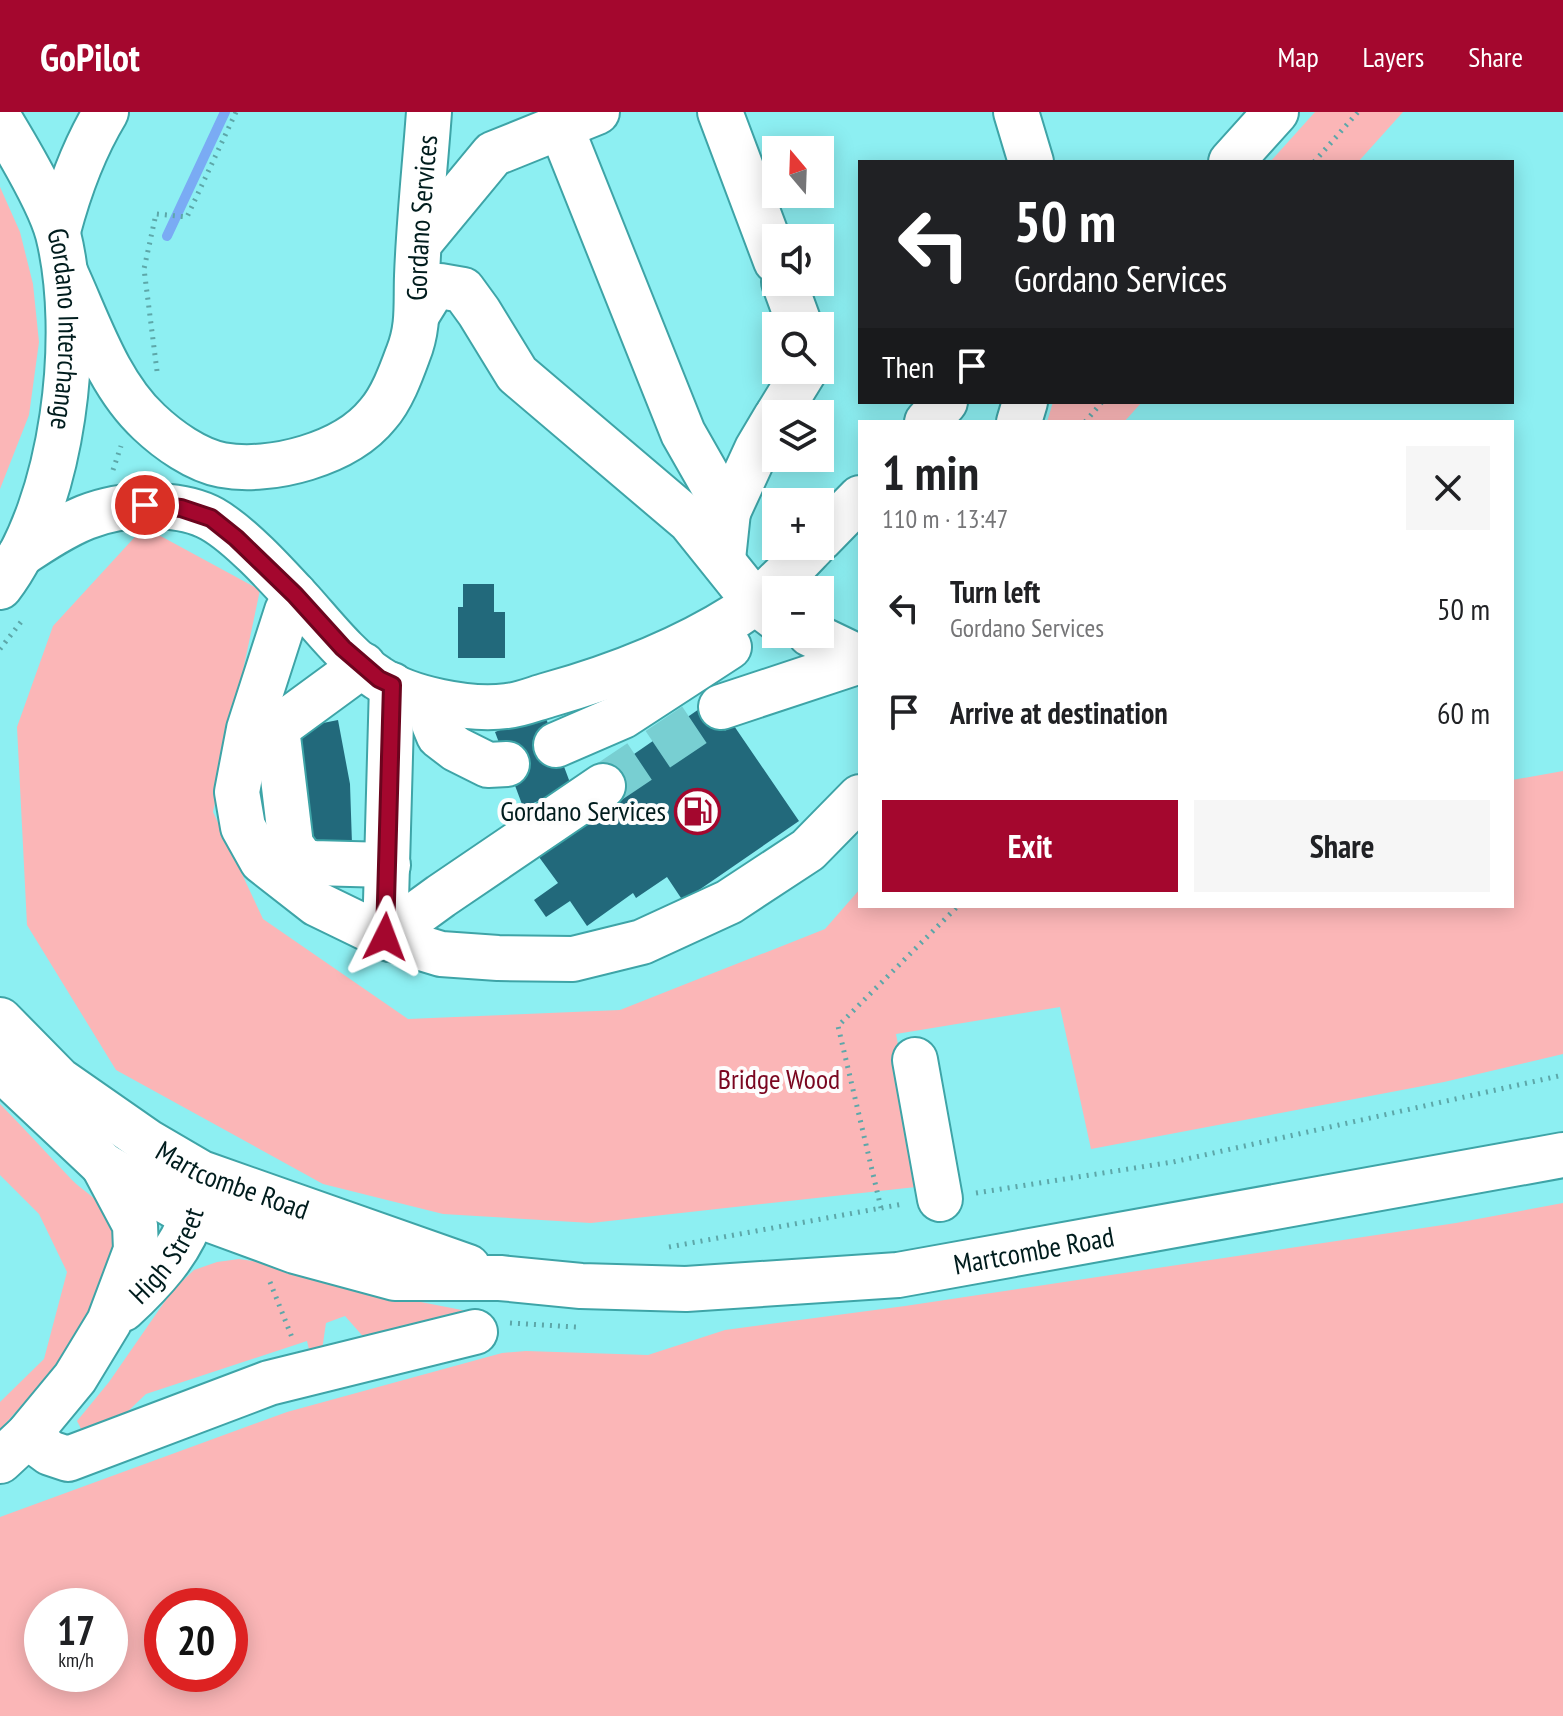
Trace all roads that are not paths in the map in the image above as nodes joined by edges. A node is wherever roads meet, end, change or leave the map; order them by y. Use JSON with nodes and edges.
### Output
{"nodes":[{"id":1,"x":106,"y":112,"type":"edge"},
{"id":2,"x":429,"y":112,"type":"edge"},
{"id":3,"x":720,"y":112,"type":"edge"},
{"id":4,"x":1016,"y":112,"type":"edge"},
{"id":5,"x":1276,"y":112,"type":"edge"},
{"id":6,"x":578,"y":118,"type":"edge"},
{"id":7,"x":2,"y":123,"type":"edge"},
{"id":8,"x":1030,"y":160,"type":"edge"},
{"id":9,"x":1233,"y":160,"type":"edge"},
{"id":10,"x":762,"y":224,"type":"edge"},
{"id":11,"x":421,"y":241,"type":"junction"},
{"id":12,"x":61,"y":252,"type":"junction"},
{"id":13,"x":418,"y":313,"type":"junction"},
{"id":14,"x":943,"y":404,"type":"edge"},
{"id":15,"x":929,"y":420,"type":"edge"},
{"id":16,"x":762,"y":441,"type":"edge"},
{"id":17,"x":858,"y":500,"type":"edge"},
{"id":18,"x":728,"y":512,"type":"junction"},
{"id":19,"x":834,"y":525,"type":"edge"},
{"id":20,"x":723,"y":559,"type":"junction"},
{"id":21,"x":10,"y":571,"type":"edge"},
{"id":22,"x":295,"y":595,"type":"junction"},
{"id":23,"x":762,"y":600,"type":"edge"},
{"id":24,"x":762,"y":623,"type":"edge"},
{"id":25,"x":762,"y":629,"type":"edge"},
{"id":26,"x":834,"y":646,"type":"edge"},
{"id":27,"x":858,"y":658,"type":"edge"},
{"id":28,"x":858,"y":660,"type":"edge"},
{"id":29,"x":396,"y":684,"type":"junction"},
{"id":30,"x":721,"y":707,"type":"tunnel mouth"},
{"id":31,"x":556,"y":745,"type":"dead end"},
{"id":32,"x":507,"y":764,"type":"dead end"},
{"id":33,"x":603,"y":786,"type":"tunnel mouth"},
{"id":34,"x":858,"y":799,"type":"edge"},
{"id":35,"x":388,"y":865,"type":"junction"},
{"id":36,"x":387,"y":938,"type":"junction"},
{"id":37,"x":0,"y":1020,"type":"edge"},
{"id":38,"x":915,"y":1060,"type":"dead end"},
{"id":39,"x":0,"y":1068,"type":"edge"},
{"id":40,"x":1563,"y":1155,"type":"edge"},
{"id":41,"x":103,"y":1165,"type":"junction"},
{"id":42,"x":201,"y":1173,"type":"junction"},
{"id":43,"x":940,"y":1199,"type":"road end"},
{"id":44,"x":193,"y":1215,"type":"junction"},
{"id":45,"x":500,"y":1278,"type":"junction"},
{"id":46,"x":109,"y":1322,"type":"junction"},
{"id":47,"x":475,"y":1332,"type":"dead end"},
{"id":48,"x":13,"y":1448,"type":"edge"}],
"edges":[{"from":1,"to":12,"type":"main road"},
{"from":2,"to":11,"type":"main road","name":"Gordano Services"},
{"from":3,"to":10,"type":"main road"},
{"from":4,"to":8,"type":"main road"},
{"from":5,"to":9,"type":"main road"},
{"from":6,"to":11,"type":"main road"},
{"from":6,"to":18,"type":"main road"},
{"from":7,"to":12,"type":"main road","name":"Gordano Interchange"},
{"from":11,"to":13,"type":"main road","name":"Gordano Services"},
{"from":12,"to":13,"type":"main road","name":"Gordano Services"},
{"from":12,"to":21,"type":"main road","name":"Gordano Interchange"},
{"from":13,"to":20,"type":"main road"},
{"from":14,"to":15,"type":"main road"},
{"from":16,"to":18,"type":"main road"},
{"from":17,"to":19,"type":"main road"},
{"from":18,"to":20,"type":"main road"},
{"from":20,"to":23,"type":"main road"},
{"from":21,"to":22,"type":"main road"},
{"from":22,"to":29,"type":"main road"},
{"from":22,"to":36,"type":"main road"},
{"from":24,"to":29,"type":"main road"},
{"from":25,"to":31,"type":"main road"},
{"from":26,"to":27,"type":"main road"},
{"from":28,"to":30,"type":"main road"},
{"from":29,"to":32,"type":"main road"},
{"from":29,"to":35,"type":"main road"},
{"from":29,"to":35,"type":"main road"},
{"from":33,"to":36,"type":"main road"},
{"from":34,"to":36,"type":"main road"},
{"from":35,"to":36,"type":"main road"},
{"from":37,"to":42,"type":"main road","name":"Martcombe Road"},
{"from":38,"to":43,"type":"main road"},
{"from":39,"to":41,"type":"main road","name":"Martcombe Road"},
{"from":40,"to":45,"type":"main road","name":"Martcombe Road"},
{"from":41,"to":44,"type":"main road","name":"Martcombe Road"},
{"from":41,"to":46,"type":"main road","name":"High Street"},
{"from":42,"to":44,"type":"main road","name":"High Street"},
{"from":42,"to":45,"type":"main road","name":"Martcombe Road"},
{"from":44,"to":45,"type":"main road","name":"Martcombe Road"},
{"from":44,"to":46,"type":"main road","name":"High Street"},
{"from":46,"to":48,"type":"main road","name":"High Street"},
{"from":47,"to":48,"type":"main road"}]}
